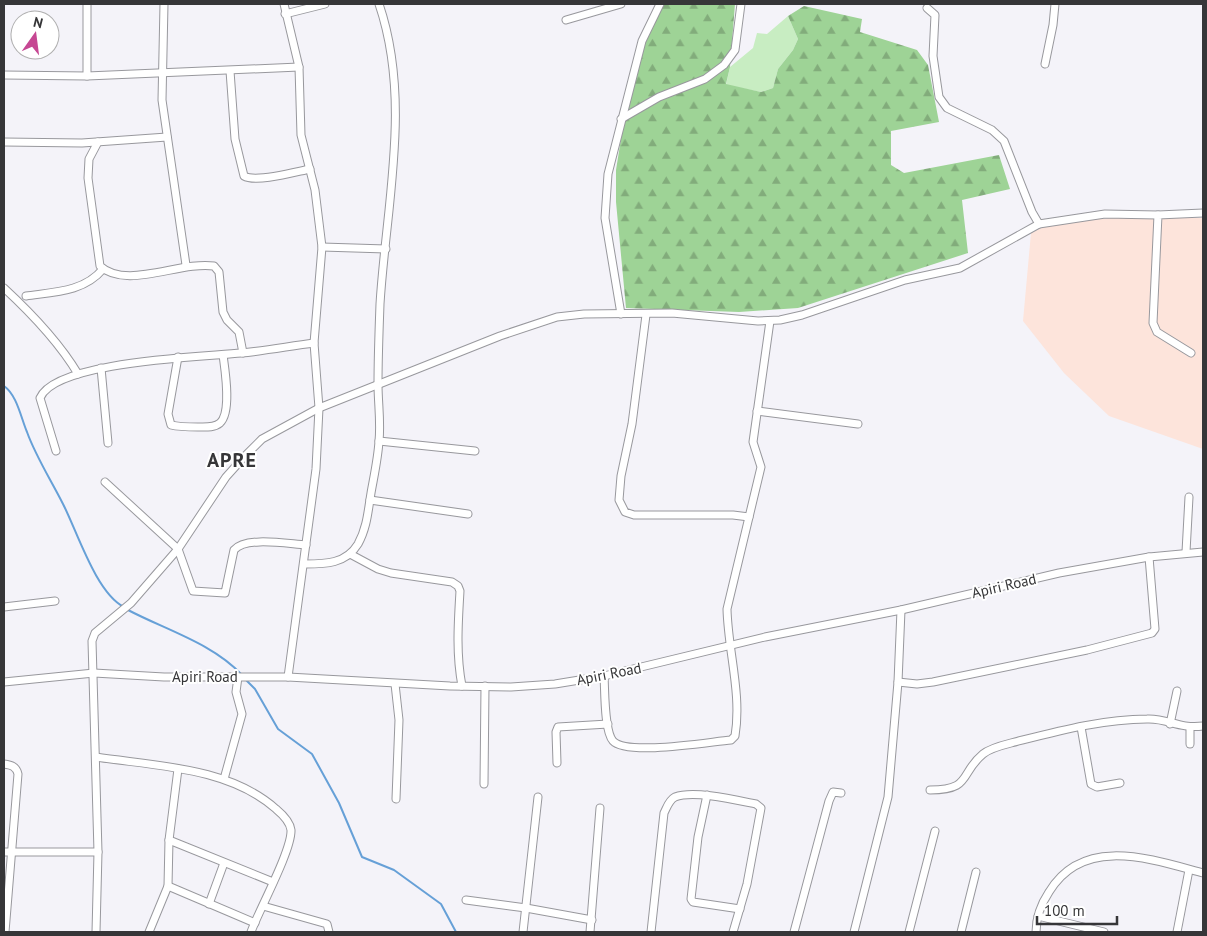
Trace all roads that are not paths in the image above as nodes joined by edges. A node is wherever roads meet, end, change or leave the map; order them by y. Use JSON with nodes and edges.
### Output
{"nodes":[{"id":1,"x":87,"y":4,"type":"edge"},
{"id":2,"x":164,"y":4,"type":"edge"},
{"id":3,"x":284,"y":4,"type":"edge"},
{"id":4,"x":325,"y":4,"type":"edge"},
{"id":5,"x":379,"y":4,"type":"edge"},
{"id":6,"x":621,"y":4,"type":"edge"},
{"id":7,"x":660,"y":4,"type":"edge"},
{"id":8,"x":741,"y":4,"type":"edge"},
{"id":9,"x":1055,"y":4,"type":"edge"},
{"id":10,"x":928,"y":8,"type":"dead end"},
{"id":11,"x":285,"y":14,"type":"junction"},
{"id":12,"x":566,"y":20,"type":"dead end"},
{"id":13,"x":1045,"y":64,"type":"dead end"},
{"id":14,"x":299,"y":68,"type":"junction"},
{"id":15,"x":230,"y":71,"type":"junction"},
{"id":16,"x":163,"y":74,"type":"junction"},
{"id":17,"x":4,"y":76,"type":"edge"},
{"id":18,"x":87,"y":76,"type":"junction"},
{"id":19,"x":621,"y":119,"type":"junction"},
{"id":20,"x":166,"y":137,"type":"junction"},
{"id":21,"x":4,"y":142,"type":"edge"},
{"id":22,"x":98,"y":142,"type":"junction"},
{"id":23,"x":310,"y":169,"type":"junction"},
{"id":24,"x":1203,"y":213,"type":"edge"},
{"id":25,"x":1158,"y":215,"type":"junction"},
{"id":26,"x":1039,"y":224,"type":"junction"},
{"id":27,"x":322,"y":247,"type":"junction"},
{"id":28,"x":386,"y":249,"type":"junction"},
{"id":29,"x":186,"y":265,"type":"junction"},
{"id":30,"x":103,"y":269,"type":"junction"},
{"id":31,"x":4,"y":288,"type":"edge"},
{"id":32,"x":26,"y":296,"type":"dead end"},
{"id":33,"x":621,"y":314,"type":"junction"},
{"id":34,"x":646,"y":315,"type":"junction"},
{"id":35,"x":770,"y":320,"type":"junction"},
{"id":36,"x":314,"y":343,"type":"junction"},
{"id":37,"x":242,"y":353,"type":"junction"},
{"id":38,"x":1191,"y":353,"type":"dead end"},
{"id":39,"x":223,"y":355,"type":"junction"},
{"id":40,"x":178,"y":357,"type":"junction"},
{"id":41,"x":101,"y":368,"type":"junction"},
{"id":42,"x":78,"y":374,"type":"junction"},
{"id":43,"x":378,"y":385,"type":"junction"},
{"id":44,"x":319,"y":408,"type":"junction"},
{"id":45,"x":757,"y":411,"type":"junction"},
{"id":46,"x":858,"y":424,"type":"dead end"},
{"id":47,"x":380,"y":441,"type":"junction"},
{"id":48,"x":108,"y":443,"type":"dead end"},
{"id":49,"x":56,"y":451,"type":"dead end"},
{"id":50,"x":475,"y":451,"type":"dead end"},
{"id":51,"x":105,"y":482,"type":"dead end"},
{"id":52,"x":1189,"y":497,"type":"dead end"},
{"id":53,"x":370,"y":500,"type":"junction"},
{"id":54,"x":468,"y":514,"type":"dead end"},
{"id":55,"x":749,"y":517,"type":"junction"},
{"id":56,"x":306,"y":545,"type":"junction"},
{"id":57,"x":178,"y":549,"type":"junction"},
{"id":58,"x":1186,"y":552,"type":"junction"},
{"id":59,"x":1203,"y":552,"type":"edge"},
{"id":60,"x":350,"y":554,"type":"junction"},
{"id":61,"x":1149,"y":557,"type":"junction"},
{"id":62,"x":305,"y":564,"type":"junction"},
{"id":63,"x":55,"y":602,"type":"dead end"},
{"id":64,"x":4,"y":607,"type":"edge"},
{"id":65,"x":901,"y":610,"type":"junction"},
{"id":66,"x":731,"y":646,"type":"junction"},
{"id":67,"x":94,"y":673,"type":"junction"},
{"id":68,"x":604,"y":676,"type":"junction"},
{"id":69,"x":238,"y":677,"type":"junction"},
{"id":70,"x":288,"y":677,"type":"junction"},
{"id":71,"x":4,"y":682,"type":"edge"},
{"id":72,"x":898,"y":682,"type":"junction"},
{"id":73,"x":395,"y":684,"type":"junction"},
{"id":74,"x":462,"y":686,"type":"junction"},
{"id":75,"x":485,"y":686,"type":"junction"},
{"id":76,"x":1177,"y":691,"type":"dead end"},
{"id":77,"x":608,"y":724,"type":"junction"},
{"id":78,"x":1170,"y":724,"type":"junction"},
{"id":79,"x":1203,"y":726,"type":"edge"},
{"id":80,"x":1081,"y":727,"type":"junction"},
{"id":81,"x":1190,"y":728,"type":"junction"},
{"id":82,"x":1190,"y":744,"type":"dead end"},
{"id":83,"x":96,"y":757,"type":"junction"},
{"id":84,"x":557,"y":763,"type":"dead end"},
{"id":85,"x":4,"y":764,"type":"edge"},
{"id":86,"x":178,"y":770,"type":"junction"},
{"id":87,"x":224,"y":779,"type":"junction"},
{"id":88,"x":1120,"y":783,"type":"dead end"},
{"id":89,"x":484,"y":784,"type":"dead end"},
{"id":90,"x":930,"y":790,"type":"dead end"},
{"id":91,"x":841,"y":793,"type":"dead end"},
{"id":92,"x":707,"y":795,"type":"junction"},
{"id":93,"x":538,"y":796,"type":"dead end"},
{"id":94,"x":396,"y":799,"type":"dead end"},
{"id":95,"x":600,"y":808,"type":"dead end"},
{"id":96,"x":935,"y":831,"type":"dead end"},
{"id":97,"x":169,"y":840,"type":"junction"},
{"id":98,"x":4,"y":852,"type":"edge"},
{"id":99,"x":98,"y":852,"type":"junction"},
{"id":100,"x":13,"y":853,"type":"junction"},
{"id":101,"x":224,"y":863,"type":"junction"},
{"id":102,"x":1189,"y":870,"type":"junction"},
{"id":103,"x":976,"y":872,"type":"dead end"},
{"id":104,"x":1203,"y":874,"type":"edge"},
{"id":105,"x":273,"y":882,"type":"junction"},
{"id":106,"x":168,"y":886,"type":"junction"},
{"id":107,"x":466,"y":900,"type":"dead end"},
{"id":108,"x":209,"y":904,"type":"junction"},
{"id":109,"x":263,"y":906,"type":"junction"},
{"id":110,"x":526,"y":908,"type":"junction"},
{"id":111,"x":740,"y":909,"type":"junction"},
{"id":112,"x":1038,"y":916,"type":"junction"},
{"id":113,"x":592,"y":920,"type":"junction"},
{"id":114,"x":255,"y":923,"type":"junction"},
{"id":115,"x":5,"y":928,"type":"edge"},
{"id":116,"x":96,"y":932,"type":"edge"},
{"id":117,"x":149,"y":932,"type":"edge"},
{"id":118,"x":251,"y":932,"type":"edge"},
{"id":119,"x":329,"y":932,"type":"edge"},
{"id":120,"x":523,"y":932,"type":"edge"},
{"id":121,"x":590,"y":932,"type":"edge"},
{"id":122,"x":650,"y":932,"type":"edge"},
{"id":123,"x":733,"y":932,"type":"edge"},
{"id":124,"x":794,"y":932,"type":"edge"},
{"id":125,"x":854,"y":932,"type":"edge"},
{"id":126,"x":909,"y":932,"type":"edge"},
{"id":127,"x":961,"y":932,"type":"edge"},
{"id":128,"x":1036,"y":932,"type":"edge"},
{"id":129,"x":1104,"y":932,"type":"edge"},
{"id":130,"x":1177,"y":932,"type":"edge"}],
"edges":[{"from":1,"to":18,"type":"street"},
{"from":2,"to":16,"type":"street"},
{"from":3,"to":11,"type":"street"},
{"from":4,"to":11,"type":"street"},
{"from":5,"to":28,"type":"street"},
{"from":6,"to":12,"type":"street"},
{"from":7,"to":19,"type":"street"},
{"from":8,"to":19,"type":"street"},
{"from":9,"to":13,"type":"street"},
{"from":10,"to":26,"type":"street"},
{"from":11,"to":14,"type":"street"},
{"from":14,"to":15,"type":"street"},
{"from":14,"to":23,"type":"street"},
{"from":15,"to":16,"type":"street"},
{"from":15,"to":23,"type":"street"},
{"from":16,"to":18,"type":"street"},
{"from":16,"to":20,"type":"street"},
{"from":17,"to":18,"type":"street"},
{"from":19,"to":33,"type":"street"},
{"from":20,"to":22,"type":"street"},
{"from":20,"to":29,"type":"street"},
{"from":21,"to":22,"type":"street"},
{"from":22,"to":30,"type":"street"},
{"from":23,"to":27,"type":"street"},
{"from":24,"to":25,"type":"street"},
{"from":25,"to":26,"type":"street"},
{"from":25,"to":38,"type":"street"},
{"from":26,"to":35,"type":"street"},
{"from":27,"to":28,"type":"street"},
{"from":27,"to":36,"type":"street"},
{"from":28,"to":43,"type":"street"},
{"from":29,"to":30,"type":"street"},
{"from":29,"to":37,"type":"street"},
{"from":30,"to":32,"type":"street"},
{"from":31,"to":42,"type":"street"},
{"from":33,"to":34,"type":"street"},
{"from":33,"to":43,"type":"street"},
{"from":34,"to":35,"type":"street"},
{"from":34,"to":55,"type":"street"},
{"from":35,"to":45,"type":"street"},
{"from":36,"to":37,"type":"street"},
{"from":36,"to":44,"type":"street"},
{"from":37,"to":39,"type":"street"},
{"from":39,"to":40,"type":"street"},
{"from":39,"to":40,"type":"street"},
{"from":40,"to":41,"type":"street"},
{"from":41,"to":42,"type":"street"},
{"from":41,"to":48,"type":"street"},
{"from":42,"to":49,"type":"street"},
{"from":43,"to":44,"type":"street"},
{"from":43,"to":47,"type":"street"},
{"from":44,"to":56,"type":"street"},
{"from":44,"to":57,"type":"street"},
{"from":45,"to":46,"type":"street"},
{"from":45,"to":55,"type":"street"},
{"from":47,"to":50,"type":"street"},
{"from":47,"to":53,"type":"street"},
{"from":51,"to":57,"type":"street"},
{"from":52,"to":58,"type":"street"},
{"from":53,"to":54,"type":"street"},
{"from":53,"to":60,"type":"street"},
{"from":55,"to":66,"type":"street"},
{"from":56,"to":57,"type":"street"},
{"from":56,"to":62,"type":"street"},
{"from":57,"to":67,"type":"street"},
{"from":58,"to":59,"type":"street","name":"Apiri Road"},
{"from":58,"to":61,"type":"street","name":"Apiri Road"},
{"from":60,"to":62,"type":"street"},
{"from":60,"to":74,"type":"street"},
{"from":61,"to":65,"type":"street","name":"Apiri Road"},
{"from":61,"to":72,"type":"street"},
{"from":62,"to":70,"type":"street"},
{"from":63,"to":64,"type":"street"},
{"from":65,"to":66,"type":"street","name":"Apiri Road"},
{"from":65,"to":72,"type":"street"},
{"from":66,"to":68,"type":"street","name":"Apiri Road"},
{"from":66,"to":77,"type":"street"},
{"from":67,"to":69,"type":"street","name":"Apiri Road"},
{"from":67,"to":71,"type":"street","name":"Apiri Road"},
{"from":67,"to":83,"type":"street"},
{"from":68,"to":75,"type":"street","name":"Apiri Road"},
{"from":68,"to":77,"type":"street"},
{"from":69,"to":70,"type":"street","name":"Apiri Road"},
{"from":69,"to":87,"type":"street"},
{"from":70,"to":73,"type":"street","name":"Apiri Road"},
{"from":72,"to":125,"type":"street"},
{"from":73,"to":74,"type":"street","name":"Apiri Road"},
{"from":73,"to":94,"type":"street"},
{"from":74,"to":75,"type":"street","name":"Apiri Road"},
{"from":75,"to":89,"type":"street"},
{"from":76,"to":78,"type":"street"},
{"from":77,"to":84,"type":"street"},
{"from":78,"to":80,"type":"street"},
{"from":78,"to":81,"type":"street"},
{"from":79,"to":81,"type":"street"},
{"from":80,"to":88,"type":"street"},
{"from":80,"to":90,"type":"street"},
{"from":81,"to":82,"type":"street"},
{"from":83,"to":86,"type":"street"},
{"from":83,"to":99,"type":"street"},
{"from":85,"to":100,"type":"street"},
{"from":86,"to":87,"type":"street"},
{"from":86,"to":97,"type":"street"},
{"from":87,"to":105,"type":"street"},
{"from":91,"to":124,"type":"street"},
{"from":92,"to":111,"type":"street"},
{"from":92,"to":111,"type":"street"},
{"from":92,"to":122,"type":"street"},
{"from":93,"to":110,"type":"street"},
{"from":95,"to":113,"type":"street"},
{"from":96,"to":126,"type":"street"},
{"from":97,"to":101,"type":"street"},
{"from":97,"to":106,"type":"street"},
{"from":98,"to":100,"type":"street"},
{"from":99,"to":100,"type":"street"},
{"from":99,"to":116,"type":"street"},
{"from":100,"to":115,"type":"street"},
{"from":101,"to":105,"type":"street"},
{"from":101,"to":108,"type":"street"},
{"from":102,"to":104,"type":"street"},
{"from":102,"to":112,"type":"street"},
{"from":102,"to":130,"type":"street"},
{"from":103,"to":127,"type":"street"},
{"from":105,"to":109,"type":"street"},
{"from":106,"to":108,"type":"street"},
{"from":106,"to":117,"type":"street"},
{"from":107,"to":110,"type":"street"},
{"from":108,"to":114,"type":"street"},
{"from":109,"to":114,"type":"street"},
{"from":109,"to":119,"type":"street"},
{"from":110,"to":113,"type":"street"},
{"from":110,"to":120,"type":"street"},
{"from":111,"to":123,"type":"street"},
{"from":112,"to":128,"type":"street"},
{"from":112,"to":129,"type":"street"},
{"from":113,"to":121,"type":"street"},
{"from":114,"to":118,"type":"street"}]}
